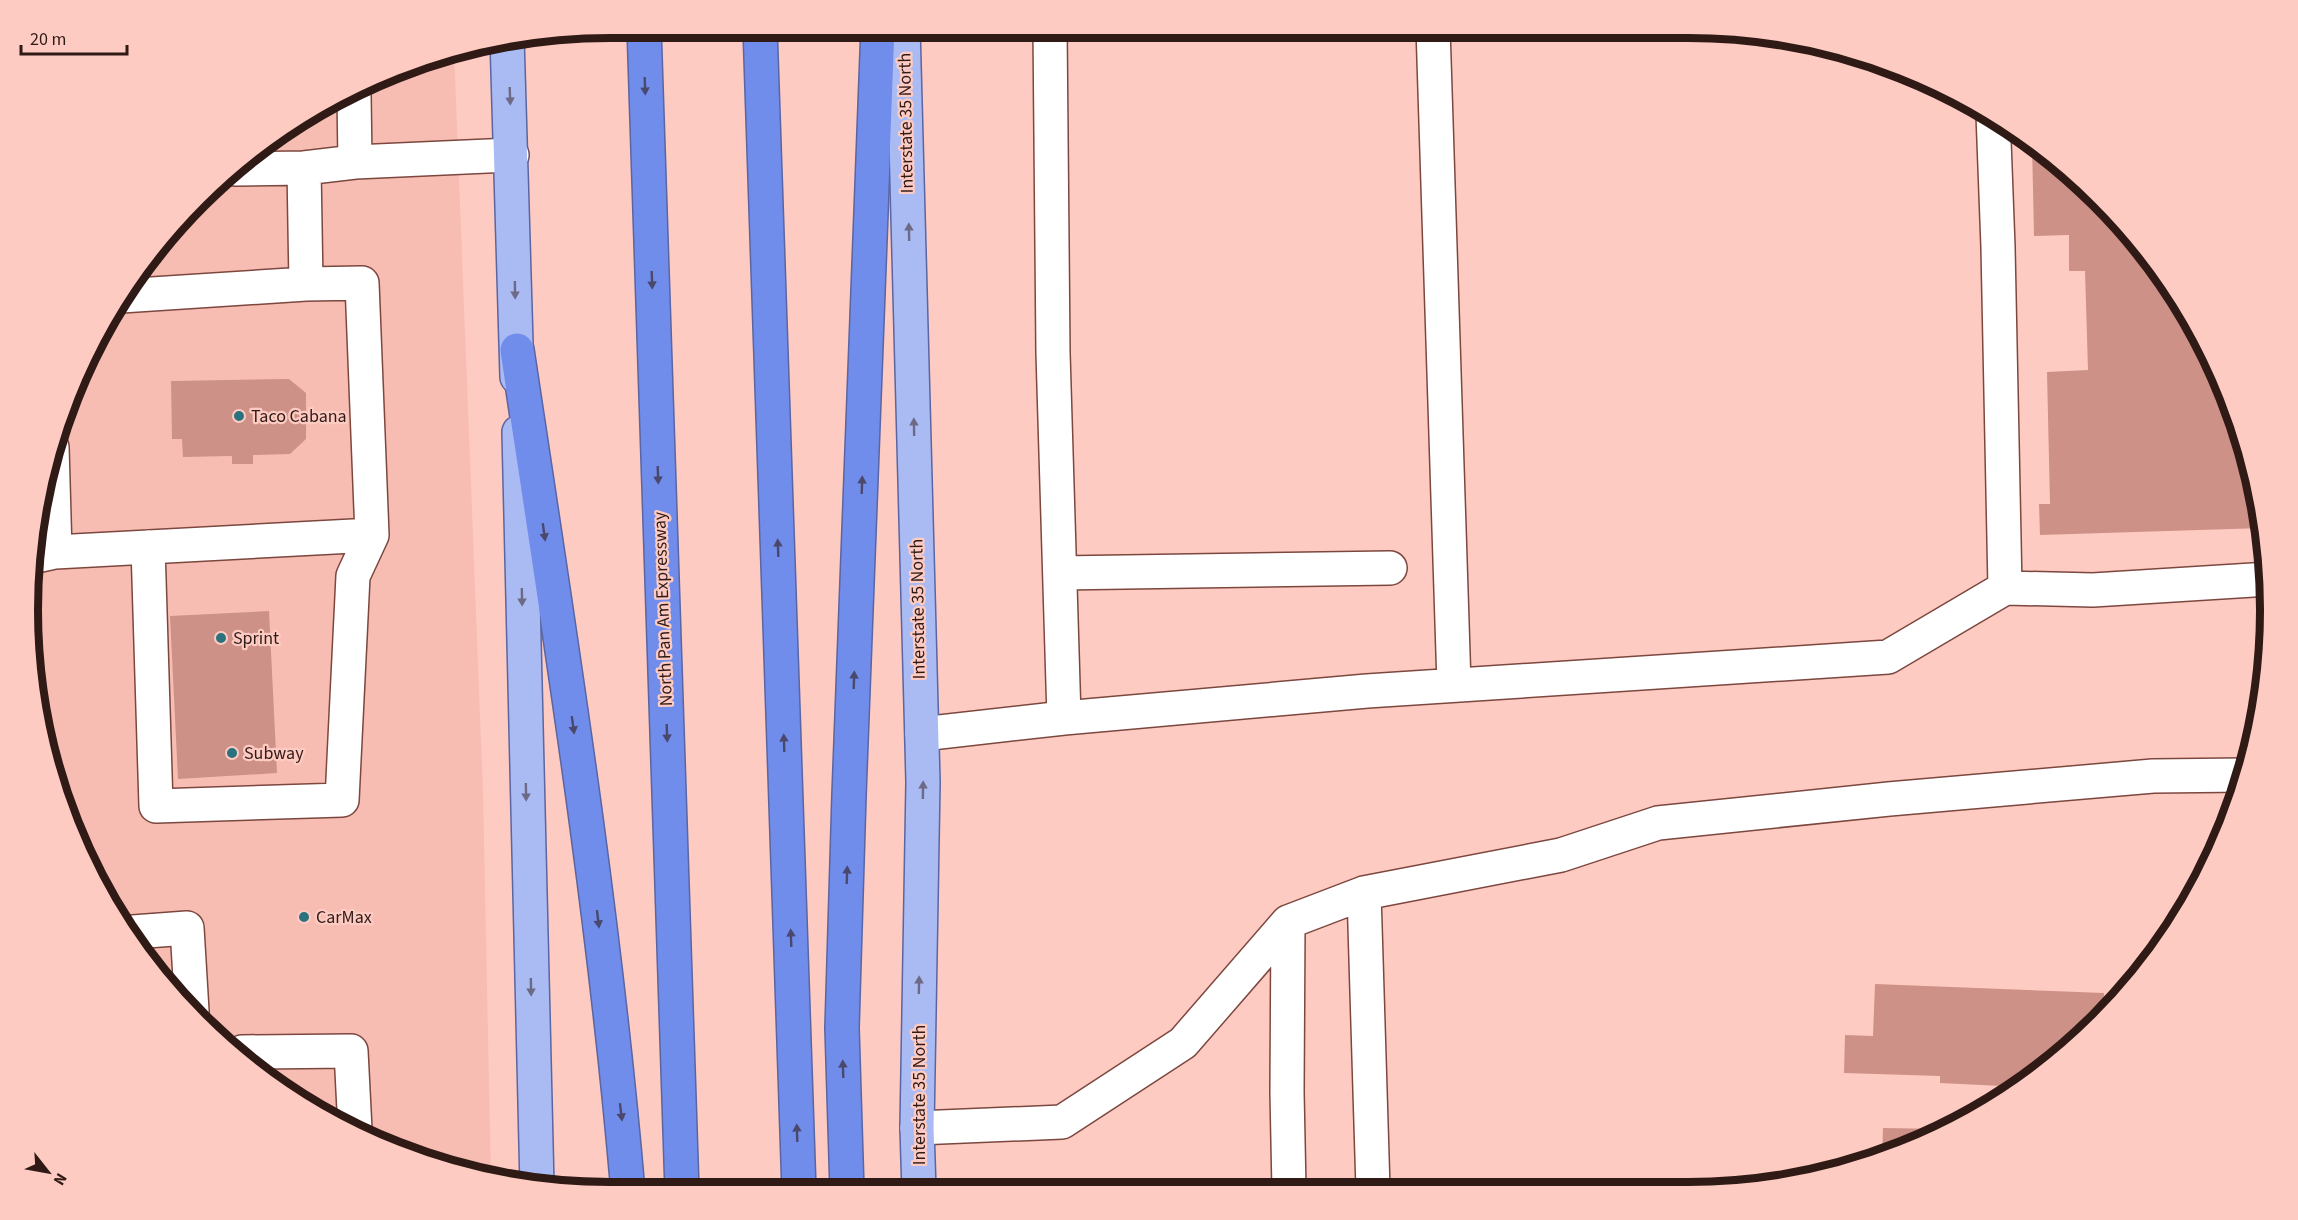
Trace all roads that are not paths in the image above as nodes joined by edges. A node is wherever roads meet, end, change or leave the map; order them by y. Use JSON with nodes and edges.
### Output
{"nodes":[{"id":1,"x":644,"y":38,"type":"edge"},
{"id":2,"x":760,"y":38,"type":"edge"},
{"id":3,"x":878,"y":38,"type":"edge"},
{"id":4,"x":903,"y":38,"type":"edge"},
{"id":5,"x":1050,"y":38,"type":"edge"},
{"id":6,"x":1433,"y":38,"type":"edge"},
{"id":7,"x":507,"y":47,"type":"edge"},
{"id":8,"x":354,"y":99,"type":"edge"},
{"id":9,"x":1993,"y":126,"type":"edge"},
{"id":10,"x":512,"y":155,"type":"junction"},
{"id":11,"x":355,"y":162,"type":"junction"},
{"id":12,"x":304,"y":168,"type":"junction"},
{"id":13,"x":246,"y":169,"type":"edge"},
{"id":14,"x":306,"y":284,"type":"junction"},
{"id":15,"x":132,"y":295,"type":"edge"},
{"id":16,"x":517,"y":350,"type":"junction"},
{"id":17,"x":49,"y":499,"type":"edge"},
{"id":18,"x":372,"y":535,"type":"junction"},
{"id":19,"x":148,"y":547,"type":"junction"},
{"id":20,"x":46,"y":554,"type":"edge"},
{"id":21,"x":1390,"y":568,"type":"dead end"},
{"id":22,"x":1060,"y":573,"type":"junction"},
{"id":23,"x":2259,"y":580,"type":"edge"},
{"id":24,"x":2006,"y":588,"type":"junction"},
{"id":25,"x":1454,"y":685,"type":"junction"},
{"id":26,"x":1064,"y":718,"type":"junction"},
{"id":27,"x":922,"y":734,"type":"junction"},
{"id":28,"x":2236,"y":775,"type":"edge"},
{"id":29,"x":1364,"y":893,"type":"junction"},
{"id":30,"x":1288,"y":922,"type":"junction"},
{"id":31,"x":137,"y":932,"type":"edge"},
{"id":32,"x":191,"y":1000,"type":"edge"},
{"id":33,"x":247,"y":1052,"type":"edge"},
{"id":34,"x":355,"y":1122,"type":"edge"},
{"id":35,"x":917,"y":1128,"type":"junction"},
{"id":36,"x":537,"y":1178,"type":"edge"},
{"id":37,"x":627,"y":1182,"type":"edge"},
{"id":38,"x":682,"y":1182,"type":"edge"},
{"id":39,"x":799,"y":1182,"type":"edge"},
{"id":40,"x":847,"y":1182,"type":"edge"},
{"id":41,"x":919,"y":1182,"type":"edge"},
{"id":42,"x":1289,"y":1182,"type":"edge"},
{"id":43,"x":1373,"y":1182,"type":"edge"}],
"edges":[{"from":1,"to":38,"type":"highway","name":"North Pan Am Expressway","one_way":true},
{"from":39,"to":2,"type":"highway","one_way":true},
{"from":40,"to":3,"type":"highway","one_way":true},
{"from":27,"to":4,"type":"main road","name":"Interstate 35 North","one_way":true},
{"from":5,"to":22,"type":"lane"},
{"from":6,"to":25,"type":"lane"},
{"from":7,"to":10,"type":"main road","one_way":true},
{"from":8,"to":11,"type":"lane"},
{"from":9,"to":24,"type":"lane"},
{"from":10,"to":11,"type":"lane"},
{"from":10,"to":16,"type":"main road","one_way":true},
{"from":11,"to":12,"type":"lane"},
{"from":12,"to":13,"type":"lane"},
{"from":12,"to":14,"type":"lane"},
{"from":14,"to":15,"type":"lane"},
{"from":14,"to":18,"type":"lane"},
{"from":16,"to":36,"type":"main road","one_way":true},
{"from":16,"to":37,"type":"highway","one_way":true},
{"from":17,"to":20,"type":"lane"},
{"from":18,"to":19,"type":"lane"},
{"from":18,"to":19,"type":"lane"},
{"from":19,"to":20,"type":"lane"},
{"from":21,"to":22,"type":"lane"},
{"from":22,"to":26,"type":"lane"},
{"from":23,"to":24,"type":"lane"},
{"from":24,"to":25,"type":"lane"},
{"from":25,"to":26,"type":"lane"},
{"from":26,"to":27,"type":"lane"},
{"from":35,"to":27,"type":"main road","name":"Interstate 35 North","one_way":true},
{"from":28,"to":29,"type":"lane"},
{"from":29,"to":30,"type":"lane"},
{"from":29,"to":43,"type":"lane"},
{"from":30,"to":35,"type":"lane"},
{"from":30,"to":42,"type":"lane"},
{"from":31,"to":32,"type":"lane"},
{"from":33,"to":34,"type":"lane"},
{"from":35,"to":41,"type":"main road","name":"Interstate 35 North"}]}
